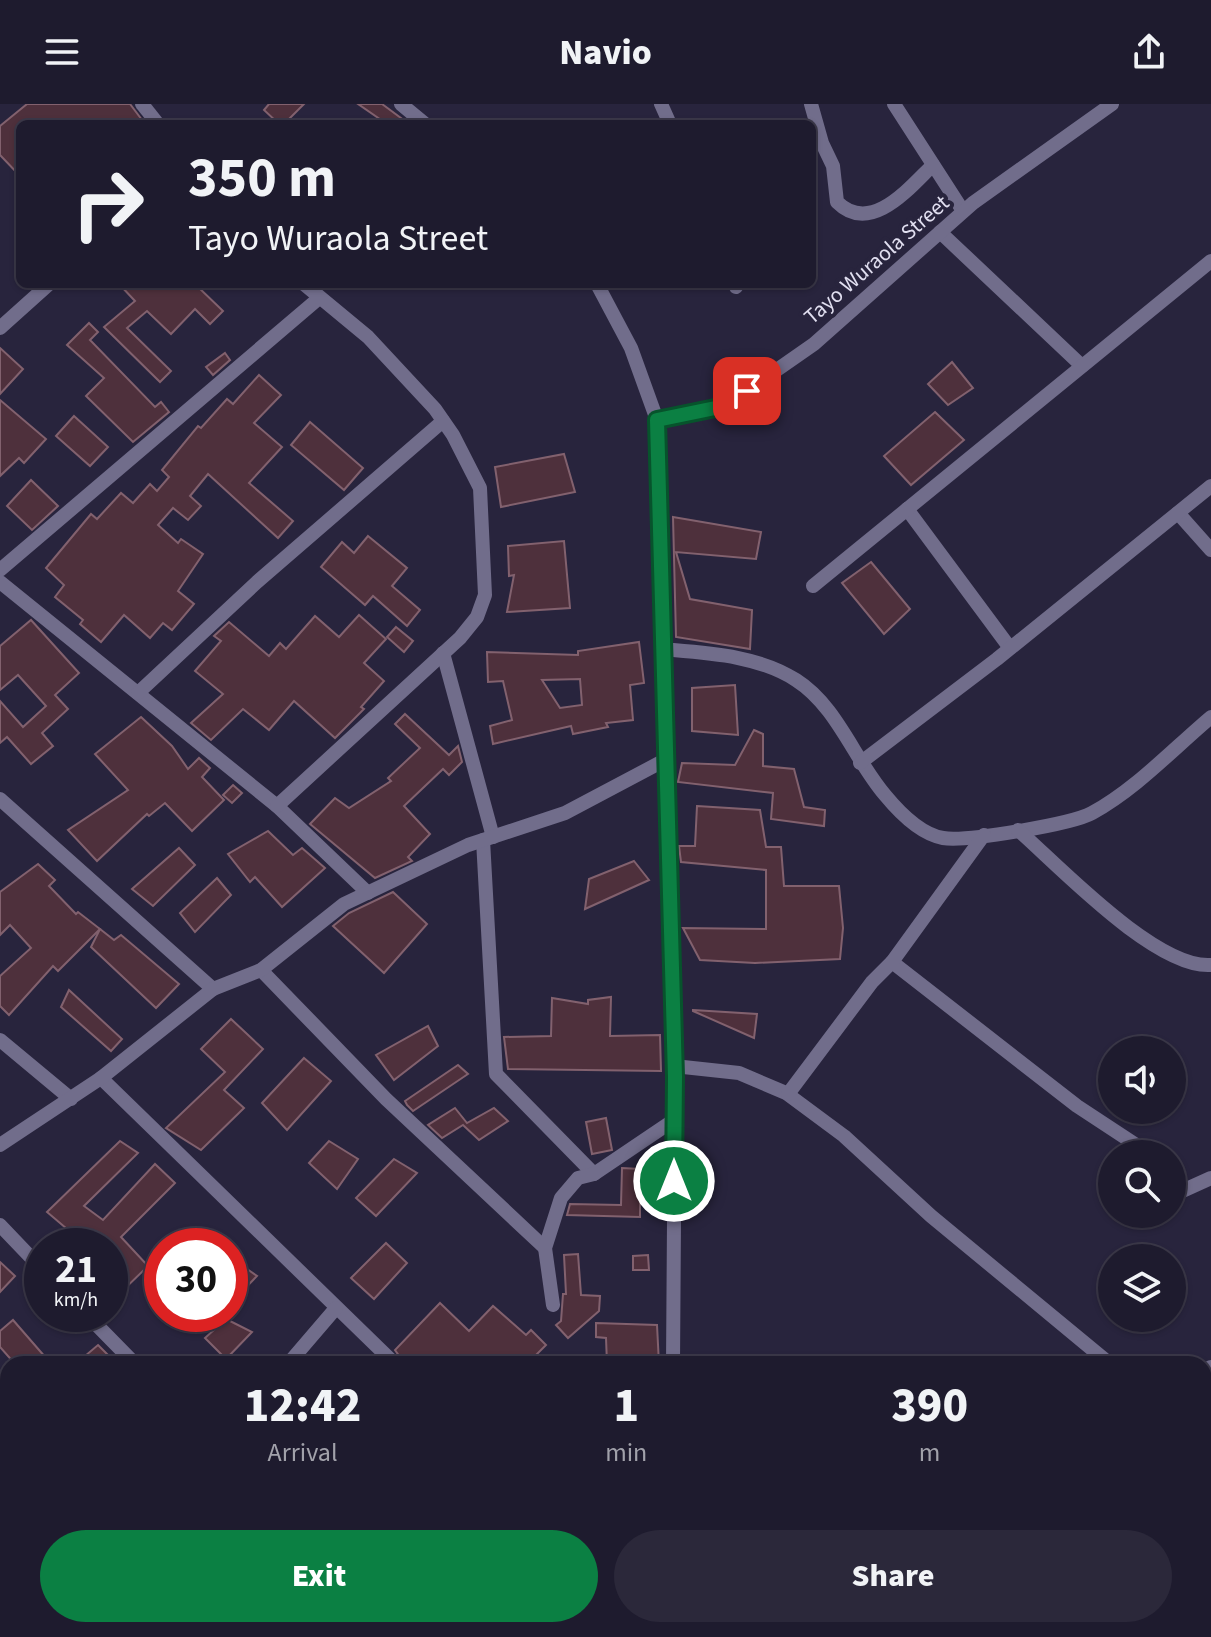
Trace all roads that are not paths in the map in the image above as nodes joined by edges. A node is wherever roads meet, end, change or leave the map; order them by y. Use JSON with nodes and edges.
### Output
{"nodes":[{"id":1,"x":142,"y":104,"type":"edge"},
{"id":2,"x":401,"y":104,"type":"edge"},
{"id":3,"x":894,"y":104,"type":"edge"},
{"id":4,"x":1109,"y":105,"type":"edge"},
{"id":5,"x":155,"y":120,"type":"edge"},
{"id":6,"x":420,"y":120,"type":"edge"},
{"id":7,"x":816,"y":122,"type":"edge"},
{"id":8,"x":933,"y":165,"type":"junction"},
{"id":9,"x":963,"y":211,"type":"junction"},
{"id":10,"x":940,"y":232,"type":"junction"},
{"id":11,"x":1211,"y":261,"type":"edge"},
{"id":12,"x":45,"y":288,"type":"edge"},
{"id":13,"x":308,"y":288,"type":"edge"},
{"id":14,"x":599,"y":288,"type":"edge"},
{"id":15,"x":318,"y":299,"type":"junction"},
{"id":16,"x":0,"y":328,"type":"edge"},
{"id":17,"x":1082,"y":366,"type":"junction"},
{"id":18,"x":657,"y":420,"type":"junction"},
{"id":19,"x":443,"y":421,"type":"junction"},
{"id":20,"x":1211,"y":486,"type":"edge"},
{"id":21,"x":907,"y":509,"type":"junction"},
{"id":22,"x":1178,"y":513,"type":"junction"},
{"id":23,"x":1211,"y":550,"type":"edge"},
{"id":24,"x":0,"y":570,"type":"edge"},
{"id":25,"x":0,"y":582,"type":"edge"},
{"id":26,"x":813,"y":586,"type":"dead end"},
{"id":27,"x":1010,"y":648,"type":"junction"},
{"id":28,"x":661,"y":649,"type":"junction"},
{"id":29,"x":443,"y":653,"type":"junction"},
{"id":30,"x":138,"y":693,"type":"junction"},
{"id":31,"x":1211,"y":717,"type":"edge"},
{"id":32,"x":665,"y":760,"type":"junction"},
{"id":33,"x":860,"y":763,"type":"junction"},
{"id":34,"x":0,"y":799,"type":"edge"},
{"id":35,"x":277,"y":806,"type":"junction"},
{"id":36,"x":1018,"y":830,"type":"junction"},
{"id":37,"x":984,"y":835,"type":"junction"},
{"id":38,"x":488,"y":838,"type":"junction"},
{"id":39,"x":368,"y":893,"type":"junction"},
{"id":40,"x":892,"y":962,"type":"junction"},
{"id":41,"x":1211,"y":965,"type":"edge"},
{"id":42,"x":261,"y":970,"type":"junction"},
{"id":43,"x":213,"y":989,"type":"junction"},
{"id":44,"x":0,"y":1040,"type":"edge"},
{"id":45,"x":674,"y":1066,"type":"junction"},
{"id":46,"x":101,"y":1078,"type":"junction"},
{"id":47,"x":788,"y":1094,"type":"junction"},
{"id":48,"x":71,"y":1099,"type":"junction"},
{"id":49,"x":674,"y":1120,"type":"junction"},
{"id":50,"x":1129,"y":1140,"type":"edge"},
{"id":51,"x":0,"y":1145,"type":"edge"},
{"id":52,"x":594,"y":1174,"type":"junction"},
{"id":53,"x":1211,"y":1178,"type":"edge"},
{"id":54,"x":1186,"y":1189,"type":"edge"},
{"id":55,"x":0,"y":1225,"type":"edge"},
{"id":56,"x":545,"y":1248,"type":"junction"},
{"id":57,"x":24,"y":1250,"type":"edge"},
{"id":58,"x":553,"y":1305,"type":"dead end"},
{"id":59,"x":336,"y":1308,"type":"junction"},
{"id":60,"x":104,"y":1332,"type":"edge"},
{"id":61,"x":127,"y":1356,"type":"edge"},
{"id":62,"x":295,"y":1356,"type":"edge"},
{"id":63,"x":387,"y":1356,"type":"edge"},
{"id":64,"x":673,"y":1356,"type":"edge"},
{"id":65,"x":1100,"y":1356,"type":"edge"}],
"edges":[{"from":1,"to":5,"type":"street"},
{"from":2,"to":6,"type":"street"},
{"from":3,"to":8,"type":"street"},
{"from":4,"to":9,"type":"street","name":"Tayo Wuraola Street"},
{"from":7,"to":8,"type":"street"},
{"from":8,"to":9,"type":"street"},
{"from":9,"to":10,"type":"street","name":"Tayo Wuraola Street"},
{"from":10,"to":17,"type":"street"},
{"from":10,"to":18,"type":"street","name":"Tayo Wuraola Street"},
{"from":11,"to":17,"type":"street"},
{"from":12,"to":16,"type":"street"},
{"from":13,"to":15,"type":"street"},
{"from":14,"to":18,"type":"street"},
{"from":15,"to":19,"type":"street"},
{"from":15,"to":24,"type":"street"},
{"from":17,"to":21,"type":"street"},
{"from":18,"to":28,"type":"street"},
{"from":19,"to":29,"type":"street"},
{"from":19,"to":30,"type":"street"},
{"from":20,"to":22,"type":"street"},
{"from":21,"to":26,"type":"street"},
{"from":21,"to":27,"type":"street"},
{"from":22,"to":23,"type":"street"},
{"from":22,"to":27,"type":"street"},
{"from":25,"to":30,"type":"street"},
{"from":27,"to":33,"type":"street"},
{"from":28,"to":32,"type":"street"},
{"from":28,"to":33,"type":"street"},
{"from":29,"to":35,"type":"street"},
{"from":29,"to":38,"type":"street"},
{"from":30,"to":35,"type":"street"},
{"from":31,"to":36,"type":"street"},
{"from":32,"to":38,"type":"street"},
{"from":32,"to":45,"type":"street"},
{"from":33,"to":37,"type":"street"},
{"from":34,"to":43,"type":"street"},
{"from":35,"to":39,"type":"street"},
{"from":36,"to":37,"type":"street"},
{"from":36,"to":41,"type":"street"},
{"from":37,"to":40,"type":"street"},
{"from":38,"to":39,"type":"street"},
{"from":38,"to":52,"type":"street"},
{"from":39,"to":42,"type":"street"},
{"from":40,"to":47,"type":"street"},
{"from":40,"to":50,"type":"street"},
{"from":42,"to":43,"type":"street"},
{"from":42,"to":56,"type":"street"},
{"from":43,"to":46,"type":"street"},
{"from":44,"to":48,"type":"street"},
{"from":45,"to":47,"type":"street"},
{"from":45,"to":49,"type":"street"},
{"from":46,"to":48,"type":"street"},
{"from":46,"to":59,"type":"street"},
{"from":47,"to":65,"type":"street"},
{"from":48,"to":51,"type":"street"},
{"from":49,"to":52,"type":"street"},
{"from":49,"to":64,"type":"street"},
{"from":52,"to":56,"type":"street"},
{"from":53,"to":54,"type":"street"},
{"from":55,"to":57,"type":"street"},
{"from":56,"to":58,"type":"street"},
{"from":59,"to":62,"type":"street"},
{"from":59,"to":63,"type":"street"},
{"from":60,"to":61,"type":"street"}]}
